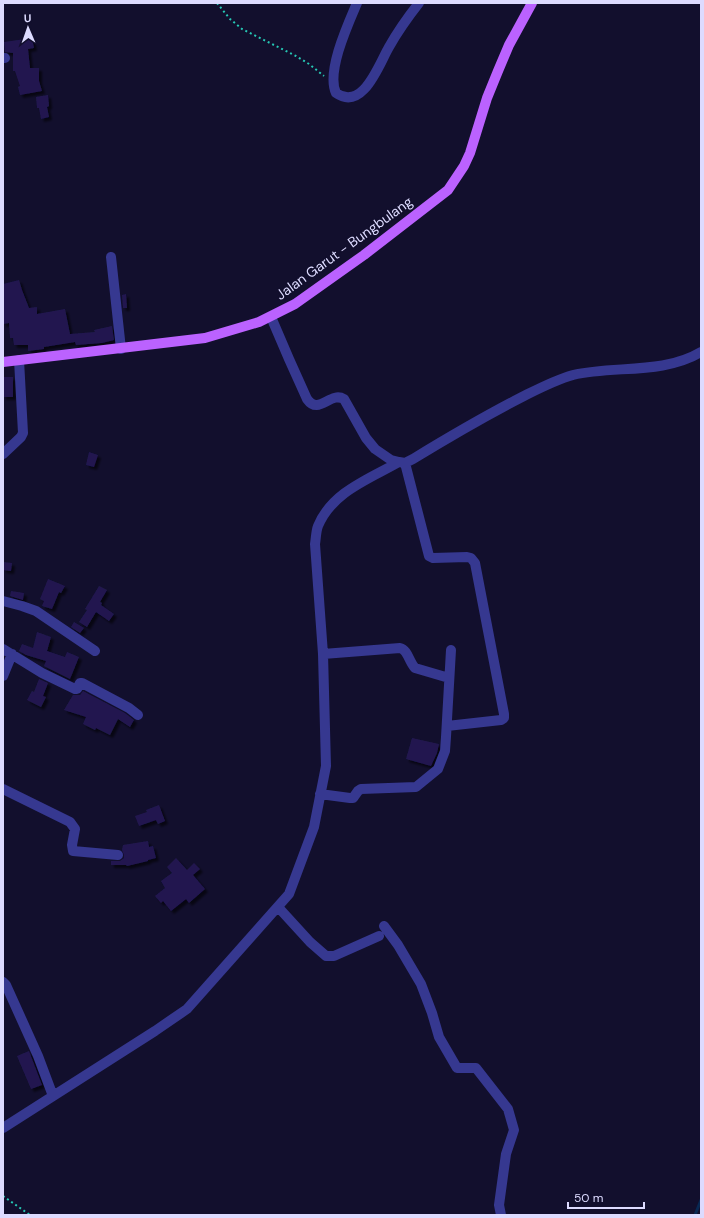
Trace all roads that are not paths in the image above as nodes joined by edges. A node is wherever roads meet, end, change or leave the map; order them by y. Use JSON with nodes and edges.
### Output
{"nodes":[{"id":1,"x":357,"y":3,"type":"edge"},
{"id":2,"x":419,"y":3,"type":"edge"},
{"id":3,"x":532,"y":3,"type":"edge"},
{"id":4,"x":111,"y":257,"type":"dead end"},
{"id":5,"x":271,"y":317,"type":"junction"},
{"id":6,"x":120,"y":348,"type":"junction"},
{"id":7,"x":701,"y":352,"type":"edge"},
{"id":8,"x":4,"y":359,"type":"edge"},
{"id":9,"x":20,"y":360,"type":"junction"},
{"id":10,"x":3,"y":454,"type":"edge"},
{"id":11,"x":402,"y":462,"type":"junction"},
{"id":12,"x":3,"y":601,"type":"edge"},
{"id":13,"x":451,"y":650,"type":"dead end"},
{"id":14,"x":7,"y":651,"type":"edge"},
{"id":15,"x":95,"y":651,"type":"dead end"},
{"id":16,"x":323,"y":654,"type":"junction"},
{"id":17,"x":3,"y":676,"type":"edge"},
{"id":18,"x":449,"y":678,"type":"junction"},
{"id":19,"x":138,"y":715,"type":"dead end"},
{"id":20,"x":447,"y":726,"type":"junction"},
{"id":21,"x":3,"y":789,"type":"edge"},
{"id":22,"x":320,"y":794,"type":"junction"},
{"id":23,"x":118,"y":855,"type":"dead end"},
{"id":24,"x":278,"y":907,"type":"junction"},
{"id":25,"x":384,"y":926,"type":"dead end"},
{"id":26,"x":379,"y":936,"type":"dead end"},
{"id":27,"x":3,"y":982,"type":"edge"},
{"id":28,"x":53,"y":1096,"type":"junction"},
{"id":29,"x":3,"y":1128,"type":"edge"},
{"id":30,"x":501,"y":1215,"type":"edge"}],
"edges":[{"from":1,"to":2,"type":"street"},
{"from":3,"to":5,"type":"main road","name":"Jalan Garut - Bungbulang"},
{"from":4,"to":6,"type":"street"},
{"from":5,"to":6,"type":"main road","name":"Jalan Garut - Bungbulang"},
{"from":5,"to":11,"type":"street"},
{"from":6,"to":9,"type":"main road","name":"Jalan Garut - Bungbulang"},
{"from":7,"to":11,"type":"street"},
{"from":8,"to":9,"type":"main road","name":"Jalan Garut - Bungbulang"},
{"from":9,"to":10,"type":"street"},
{"from":11,"to":16,"type":"street"},
{"from":11,"to":20,"type":"street"},
{"from":12,"to":15,"type":"street"},
{"from":13,"to":18,"type":"street"},
{"from":14,"to":17,"type":"street"},
{"from":14,"to":19,"type":"street"},
{"from":16,"to":18,"type":"street"},
{"from":16,"to":22,"type":"street"},
{"from":18,"to":20,"type":"street"},
{"from":20,"to":22,"type":"street"},
{"from":21,"to":23,"type":"street"},
{"from":22,"to":24,"type":"street"},
{"from":24,"to":26,"type":"street"},
{"from":24,"to":28,"type":"street"},
{"from":25,"to":30,"type":"street"},
{"from":27,"to":28,"type":"street"},
{"from":28,"to":29,"type":"street"}]}
